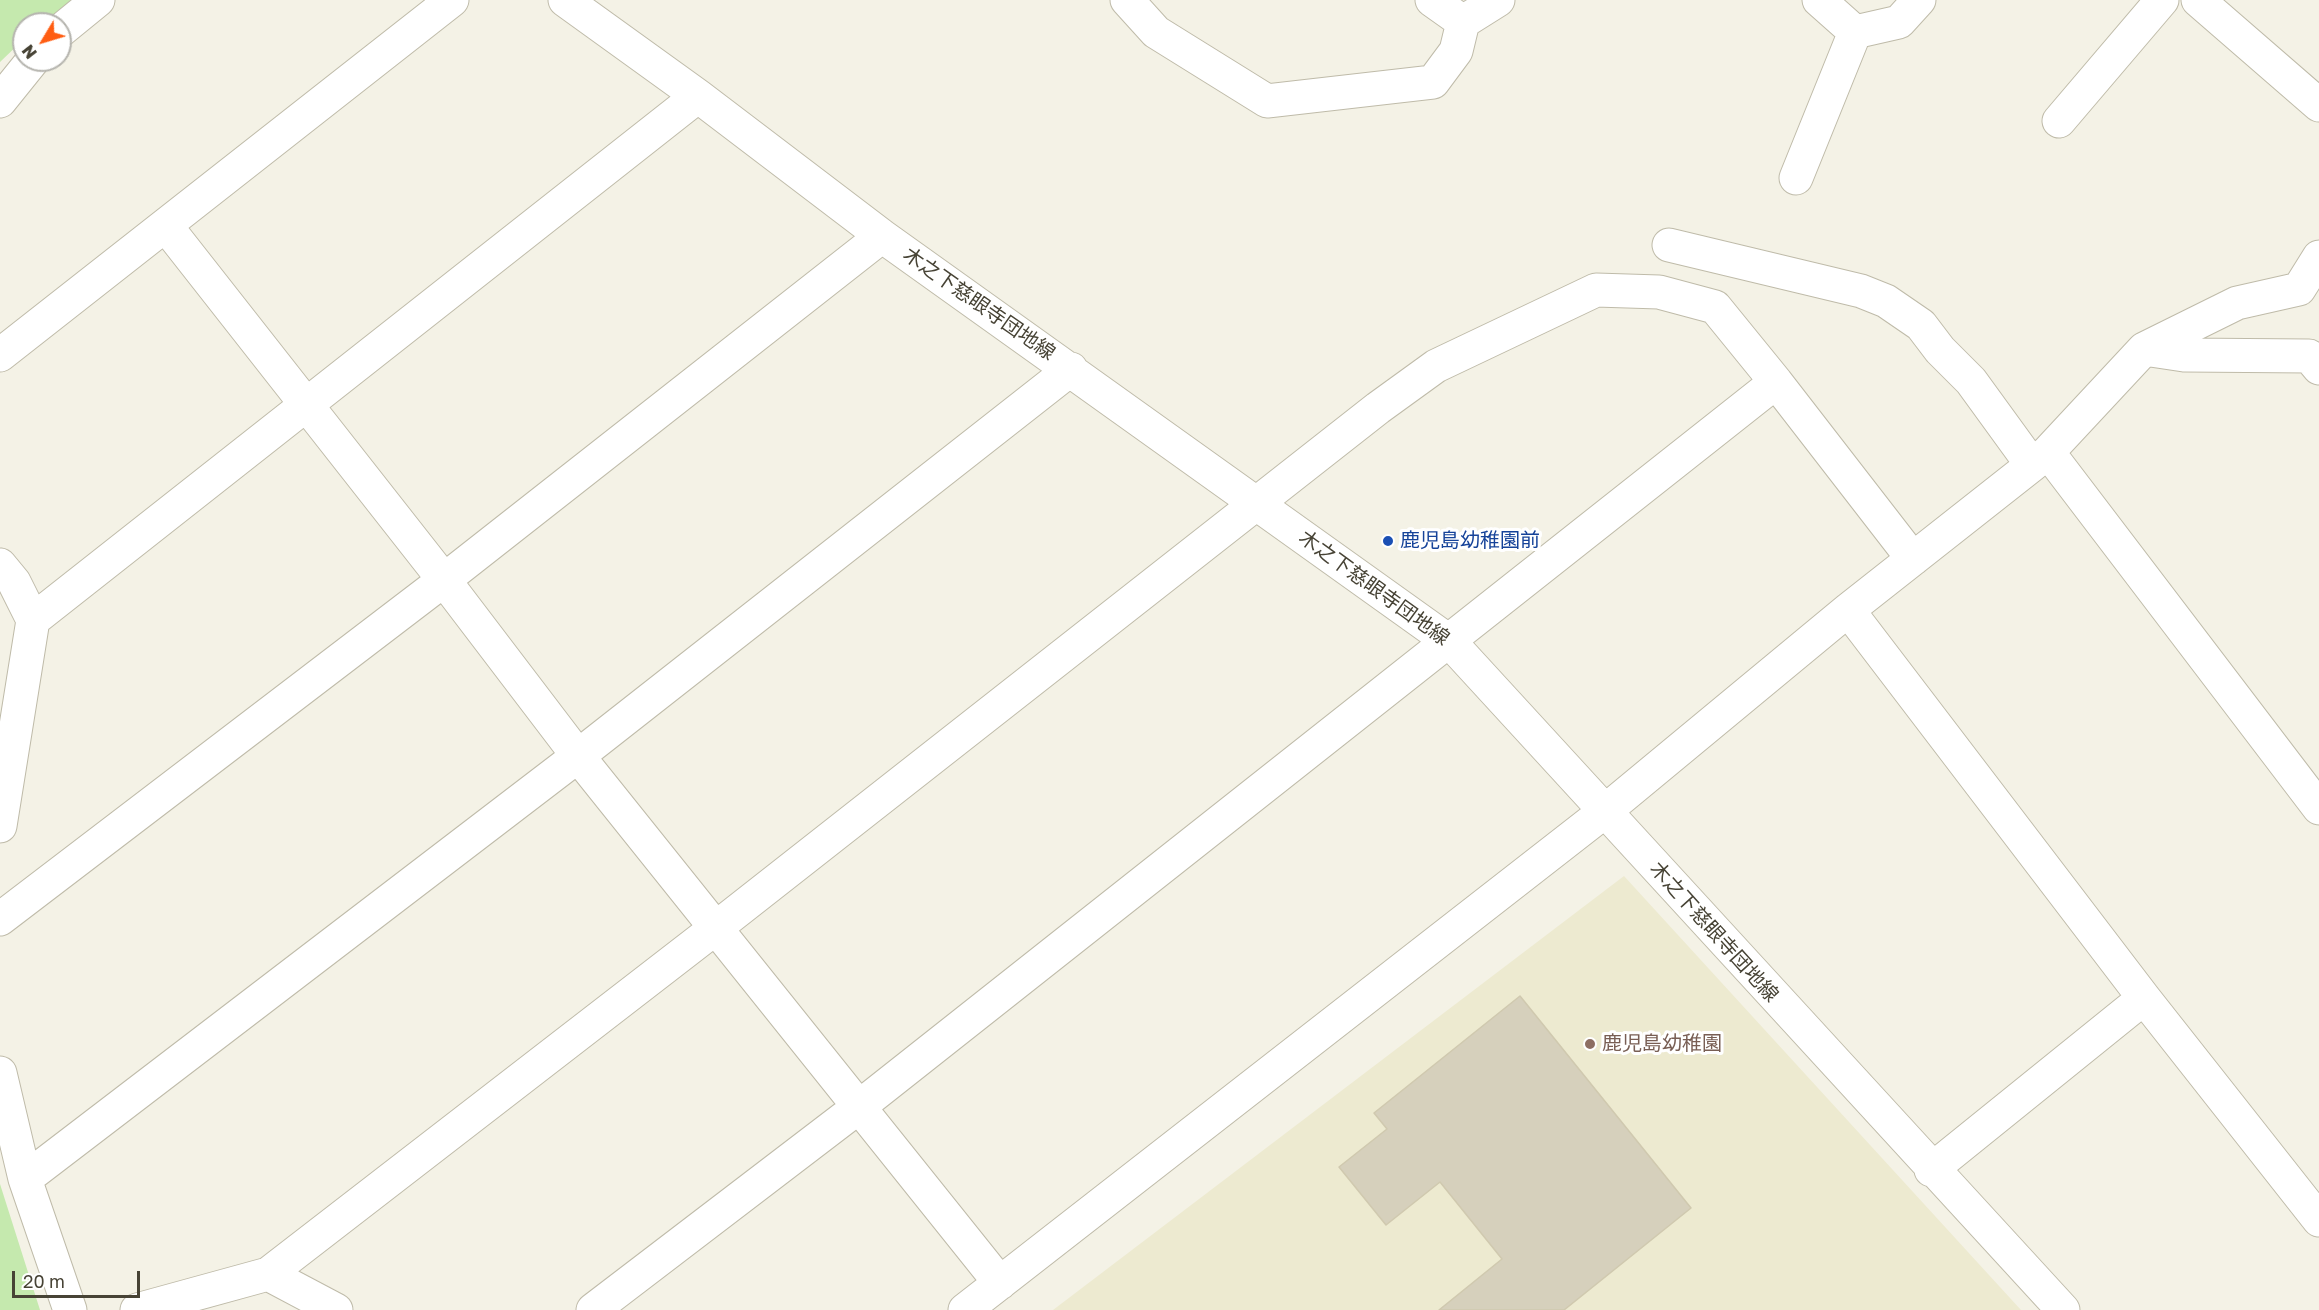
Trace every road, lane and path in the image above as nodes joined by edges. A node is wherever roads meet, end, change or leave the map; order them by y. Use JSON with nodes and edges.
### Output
{"nodes":[{"id":1,"x":98,"y":0,"type":"edge"},
{"id":2,"x":452,"y":0,"type":"edge"},
{"id":3,"x":565,"y":0,"type":"edge"},
{"id":4,"x":1127,"y":0,"type":"edge"},
{"id":5,"x":1432,"y":0,"type":"edge"},
{"id":6,"x":1498,"y":0,"type":"edge"},
{"id":7,"x":1819,"y":0,"type":"edge"},
{"id":8,"x":1918,"y":0,"type":"edge"},
{"id":9,"x":2162,"y":0,"type":"edge"},
{"id":10,"x":2198,"y":0,"type":"edge"},
{"id":11,"x":72,"y":21,"type":"edge"},
{"id":12,"x":1463,"y":22,"type":"junction"},
{"id":13,"x":1855,"y":32,"type":"junction"},
{"id":14,"x":23,"y":72,"type":"edge"},
{"id":15,"x":698,"y":96,"type":"junction"},
{"id":16,"x":0,"y":101,"type":"edge"},
{"id":17,"x":2319,"y":105,"type":"edge"},
{"id":18,"x":2059,"y":121,"type":"dead end"},
{"id":19,"x":1796,"y":178,"type":"dead end"},
{"id":20,"x":166,"y":226,"type":"junction"},
{"id":21,"x":882,"y":236,"type":"junction"},
{"id":22,"x":1668,"y":245,"type":"dead end"},
{"id":23,"x":2317,"y":264,"type":"edge"},
{"id":24,"x":2144,"y":349,"type":"junction"},
{"id":25,"x":0,"y":355,"type":"edge"},
{"id":26,"x":2319,"y":368,"type":"edge"},
{"id":27,"x":1071,"y":369,"type":"junction"},
{"id":28,"x":1776,"y":382,"type":"junction"},
{"id":29,"x":304,"y":404,"type":"junction"},
{"id":30,"x":2040,"y":459,"type":"junction"},
{"id":31,"x":1256,"y":501,"type":"junction"},
{"id":32,"x":1913,"y":559,"type":"junction"},
{"id":33,"x":0,"y":565,"type":"edge"},
{"id":34,"x":444,"y":580,"type":"junction"},
{"id":35,"x":1848,"y":610,"type":"junction"},
{"id":36,"x":33,"y":620,"type":"junction"},
{"id":37,"x":1450,"y":642,"type":"junction"},
{"id":38,"x":578,"y":756,"type":"junction"},
{"id":39,"x":2319,"y":808,"type":"edge"},
{"id":40,"x":1604,"y":812,"type":"junction"},
{"id":41,"x":0,"y":826,"type":"edge"},
{"id":42,"x":0,"y":919,"type":"edge"},
{"id":43,"x":717,"y":927,"type":"junction"},
{"id":44,"x":2144,"y":998,"type":"junction"},
{"id":45,"x":0,"y":1073,"type":"edge"},
{"id":46,"x":860,"y":1106,"type":"junction"},
{"id":47,"x":1931,"y":1170,"type":"junction"},
{"id":48,"x":25,"y":1179,"type":"junction"},
{"id":49,"x":2319,"y":1220,"type":"edge"},
{"id":50,"x":268,"y":1274,"type":"junction"},
{"id":51,"x":1000,"y":1283,"type":"junction"},
{"id":52,"x":70,"y":1310,"type":"edge"},
{"id":53,"x":137,"y":1310,"type":"edge"},
{"id":54,"x":336,"y":1310,"type":"edge"},
{"id":55,"x":592,"y":1310,"type":"edge"},
{"id":56,"x":965,"y":1310,"type":"edge"},
{"id":57,"x":2063,"y":1310,"type":"edge"}],
"edges":[{"from":1,"to":11,"type":"street"},
{"from":2,"to":20,"type":"street"},
{"from":3,"to":15,"type":"street","name":"木之下慈眼寺団地線"},
{"from":4,"to":12,"type":"street"},
{"from":5,"to":12,"type":"street"},
{"from":6,"to":12,"type":"street"},
{"from":7,"to":13,"type":"street"},
{"from":8,"to":13,"type":"street"},
{"from":9,"to":18,"type":"street"},
{"from":10,"to":17,"type":"street"},
{"from":13,"to":19,"type":"street"},
{"from":14,"to":16,"type":"street"},
{"from":15,"to":21,"type":"street","name":"木之下慈眼寺団地線"},
{"from":15,"to":29,"type":"street"},
{"from":20,"to":25,"type":"street"},
{"from":20,"to":29,"type":"street"},
{"from":21,"to":27,"type":"street","name":"木之下慈眼寺団地線"},
{"from":21,"to":34,"type":"street"},
{"from":22,"to":30,"type":"street"},
{"from":23,"to":24,"type":"street"},
{"from":24,"to":26,"type":"street"},
{"from":24,"to":30,"type":"street"},
{"from":27,"to":31,"type":"street","name":"木之下慈眼寺団地線"},
{"from":27,"to":38,"type":"street"},
{"from":28,"to":31,"type":"street"},
{"from":28,"to":32,"type":"street"},
{"from":28,"to":37,"type":"street"},
{"from":29,"to":34,"type":"street"},
{"from":29,"to":36,"type":"street"},
{"from":30,"to":32,"type":"street"},
{"from":30,"to":39,"type":"street"},
{"from":31,"to":37,"type":"street","name":"木之下慈眼寺団地線"},
{"from":31,"to":43,"type":"street"},
{"from":32,"to":35,"type":"street"},
{"from":33,"to":36,"type":"street"},
{"from":34,"to":38,"type":"street"},
{"from":34,"to":42,"type":"street"},
{"from":35,"to":40,"type":"street"},
{"from":35,"to":44,"type":"street"},
{"from":36,"to":41,"type":"street"},
{"from":37,"to":40,"type":"street","name":"木之下慈眼寺団地線"},
{"from":37,"to":46,"type":"street"},
{"from":38,"to":43,"type":"street"},
{"from":38,"to":48,"type":"street"},
{"from":40,"to":47,"type":"street","name":"木之下慈眼寺団地線"},
{"from":40,"to":51,"type":"street"},
{"from":43,"to":46,"type":"street"},
{"from":43,"to":50,"type":"street"},
{"from":44,"to":47,"type":"street"},
{"from":44,"to":49,"type":"street"},
{"from":45,"to":48,"type":"street"},
{"from":46,"to":51,"type":"street"},
{"from":46,"to":55,"type":"street"},
{"from":47,"to":57,"type":"street","name":"木之下慈眼寺団地線"},
{"from":48,"to":52,"type":"street"},
{"from":50,"to":53,"type":"street"},
{"from":50,"to":54,"type":"street"},
{"from":51,"to":56,"type":"street"}]}
